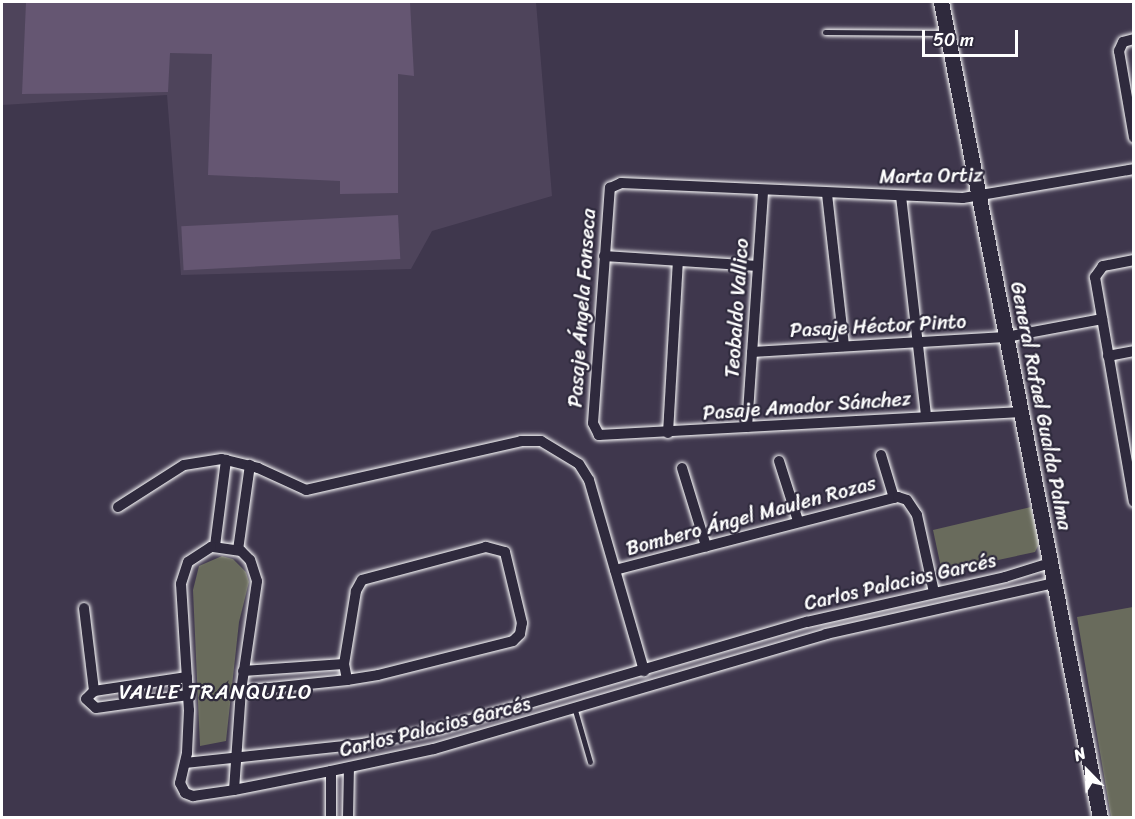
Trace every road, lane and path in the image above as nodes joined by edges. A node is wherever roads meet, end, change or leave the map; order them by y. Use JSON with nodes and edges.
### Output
{"nodes":[{"id":1,"x":941,"y":2,"type":"edge"},
{"id":2,"x":825,"y":32,"type":"dead end"},
{"id":3,"x":948,"y":33,"type":"junction"},
{"id":4,"x":1134,"y":39,"type":"edge"},
{"id":5,"x":1134,"y":138,"type":"edge"},
{"id":6,"x":1134,"y":168,"type":"edge"},
{"id":7,"x":612,"y":186,"type":"joint"},
{"id":8,"x":763,"y":192,"type":"junction"},
{"id":9,"x":827,"y":194,"type":"junction"},
{"id":10,"x":902,"y":196,"type":"junction"},
{"id":11,"x":978,"y":196,"type":"junction"},
{"id":12,"x":604,"y":256,"type":"junction"},
{"id":13,"x":1134,"y":260,"type":"edge"},
{"id":14,"x":678,"y":261,"type":"junction"},
{"id":15,"x":758,"y":266,"type":"junction"},
{"id":16,"x":1102,"y":319,"type":"junction"},
{"id":17,"x":1006,"y":337,"type":"junction"},
{"id":18,"x":918,"y":342,"type":"junction"},
{"id":19,"x":844,"y":346,"type":"junction"},
{"id":20,"x":1134,"y":351,"type":"edge"},
{"id":21,"x":752,"y":352,"type":"junction"},
{"id":22,"x":1108,"y":356,"type":"junction"},
{"id":23,"x":1022,"y":412,"type":"junction"},
{"id":24,"x":926,"y":417,"type":"junction"},
{"id":25,"x":747,"y":427,"type":"junction"},
{"id":26,"x":596,"y":433,"type":"joint"},
{"id":27,"x":668,"y":433,"type":"junction"},
{"id":28,"x":881,"y":455,"type":"dead end"},
{"id":29,"x":226,"y":460,"type":"junction"},
{"id":30,"x":779,"y":461,"type":"dead end"},
{"id":31,"x":250,"y":465,"type":"junction"},
{"id":32,"x":682,"y":468,"type":"dead end"},
{"id":33,"x":894,"y":498,"type":"junction"},
{"id":34,"x":1134,"y":502,"type":"edge"},
{"id":35,"x":118,"y":507,"type":"dead end"},
{"id":36,"x":798,"y":521,"type":"junction"},
{"id":37,"x":215,"y":546,"type":"junction"},
{"id":38,"x":706,"y":546,"type":"junction"},
{"id":39,"x":238,"y":550,"type":"junction"},
{"id":40,"x":1050,"y":563,"type":"junction"},
{"id":41,"x":615,"y":570,"type":"junction"},
{"id":42,"x":1054,"y":583,"type":"junction"},
{"id":43,"x":933,"y":592,"type":"junction"},
{"id":44,"x":84,"y":608,"type":"dead end"},
{"id":45,"x":690,"y":657,"type":"junction"},
{"id":46,"x":344,"y":664,"type":"junction"},
{"id":47,"x":644,"y":671,"type":"junction"},
{"id":48,"x":243,"y":672,"type":"junction"},
{"id":49,"x":694,"y":674,"type":"junction"},
{"id":50,"x":187,"y":677,"type":"junction"},
{"id":51,"x":347,"y":680,"type":"junction"},
{"id":52,"x":94,"y":691,"type":"junction"},
{"id":53,"x":241,"y":691,"type":"junction"},
{"id":54,"x":188,"y":695,"type":"junction"},
{"id":55,"x":575,"y":710,"type":"junction"},
{"id":56,"x":234,"y":756,"type":"junction"},
{"id":57,"x":590,"y":762,"type":"dead end"},
{"id":58,"x":185,"y":763,"type":"junction"},
{"id":59,"x":349,"y":768,"type":"junction"},
{"id":60,"x":331,"y":771,"type":"junction"},
{"id":61,"x":234,"y":790,"type":"junction"},
{"id":62,"x":331,"y":818,"type":"edge"},
{"id":63,"x":348,"y":818,"type":"edge"},
{"id":64,"x":1100,"y":818,"type":"edge"}],
"edges":[{"from":1,"to":3,"type":"main road","name":"General Rafael Gualda Palma"},
{"from":2,"to":3,"type":"lane"},
{"from":3,"to":11,"type":"main road","name":"General Rafael Gualda Palma"},
{"from":4,"to":5,"type":"street"},
{"from":6,"to":11,"type":"street","name":"Marta Ortiz"},
{"from":7,"to":8,"type":"street","name":"Marta Ortiz"},
{"from":7,"to":12,"type":"street","name":"Pasaje Ángela Fonseca"},
{"from":8,"to":9,"type":"street","name":"Marta Ortiz"},
{"from":8,"to":15,"type":"street","name":"Teobaldo Vallico"},
{"from":9,"to":10,"type":"street","name":"Marta Ortiz"},
{"from":9,"to":19,"type":"street"},
{"from":10,"to":11,"type":"street","name":"Marta Ortiz"},
{"from":10,"to":18,"type":"street"},
{"from":11,"to":17,"type":"main road","name":"General Rafael Gualda Palma"},
{"from":12,"to":14,"type":"street"},
{"from":12,"to":26,"type":"street","name":"Pasaje Ángela Fonseca"},
{"from":13,"to":16,"type":"street"},
{"from":14,"to":15,"type":"street"},
{"from":14,"to":27,"type":"street"},
{"from":15,"to":21,"type":"street","name":"Teobaldo Vallico"},
{"from":16,"to":17,"type":"street","name":"Pasaje Héctor Pinto"},
{"from":16,"to":22,"type":"street"},
{"from":17,"to":18,"type":"street","name":"Pasaje Héctor Pinto"},
{"from":17,"to":23,"type":"main road","name":"General Rafael Gualda Palma"},
{"from":18,"to":19,"type":"street","name":"Pasaje Héctor Pinto"},
{"from":18,"to":24,"type":"street"},
{"from":19,"to":21,"type":"street","name":"Pasaje Héctor Pinto"},
{"from":20,"to":22,"type":"street"},
{"from":21,"to":25,"type":"street","name":"Teobaldo Vallico"},
{"from":22,"to":34,"type":"street"},
{"from":23,"to":24,"type":"street","name":"Pasaje Amador Sánchez"},
{"from":23,"to":40,"type":"main road","name":"General Rafael Gualda Palma"},
{"from":24,"to":25,"type":"street","name":"Pasaje Amador Sánchez"},
{"from":25,"to":27,"type":"street","name":"Pasaje Amador Sánchez"},
{"from":26,"to":27,"type":"street","name":"Pasaje Amador Sánchez"},
{"from":28,"to":33,"type":"street"},
{"from":29,"to":31,"type":"street"},
{"from":29,"to":35,"type":"street"},
{"from":29,"to":37,"type":"street"},
{"from":30,"to":36,"type":"street"},
{"from":31,"to":39,"type":"street"},
{"from":31,"to":41,"type":"street"},
{"from":32,"to":38,"type":"street"},
{"from":33,"to":36,"type":"street","name":"Bombero Ángel Maulen Rozas"},
{"from":33,"to":43,"type":"street","name":"Bombero Ángel Maulen Rozas"},
{"from":36,"to":38,"type":"street","name":"Bombero Ángel Maulen Rozas"},
{"from":37,"to":39,"type":"street"},
{"from":37,"to":50,"type":"street"},
{"from":38,"to":41,"type":"street","name":"Bombero Ángel Maulen Rozas"},
{"from":39,"to":48,"type":"street"},
{"from":40,"to":42,"type":"main road","name":"General Rafael Gualda Palma"},
{"from":40,"to":43,"type":"street","name":"Carlos Palacios Garcés"},
{"from":41,"to":47,"type":"street"},
{"from":42,"to":49,"type":"street","name":"Carlos Palacios Garcés"},
{"from":42,"to":64,"type":"main road","name":"General Rafael Gualda Palma"},
{"from":43,"to":45,"type":"street","name":"Carlos Palacios Garcés"},
{"from":44,"to":52,"type":"street"},
{"from":45,"to":47,"type":"street","name":"Carlos Palacios Garcés"},
{"from":45,"to":49,"type":"street"},
{"from":46,"to":48,"type":"street"},
{"from":46,"to":51,"type":"street"},
{"from":46,"to":51,"type":"street"},
{"from":47,"to":56,"type":"street","name":"Carlos Palacios Garcés"},
{"from":48,"to":53,"type":"street"},
{"from":49,"to":55,"type":"street","name":"Carlos Palacios Garcés"},
{"from":50,"to":52,"type":"street"},
{"from":50,"to":54,"type":"street"},
{"from":51,"to":53,"type":"street"},
{"from":52,"to":54,"type":"street"},
{"from":53,"to":56,"type":"street"},
{"from":54,"to":58,"type":"street"},
{"from":55,"to":57,"type":"lane"},
{"from":55,"to":59,"type":"street","name":"Carlos Palacios Garcés"},
{"from":56,"to":58,"type":"street","name":"Carlos Palacios Garcés"},
{"from":56,"to":61,"type":"street"},
{"from":58,"to":61,"type":"street","name":"Carlos Palacios Garcés"},
{"from":59,"to":60,"type":"street","name":"Carlos Palacios Garcés"},
{"from":59,"to":63,"type":"street"},
{"from":60,"to":61,"type":"street","name":"Carlos Palacios Garcés"},
{"from":60,"to":62,"type":"street"}]}
